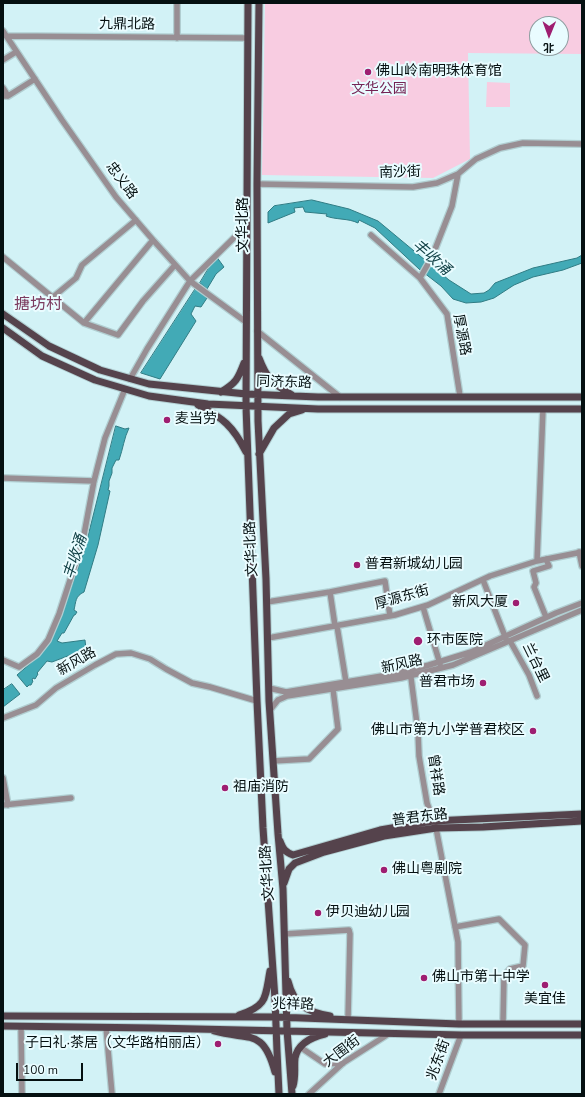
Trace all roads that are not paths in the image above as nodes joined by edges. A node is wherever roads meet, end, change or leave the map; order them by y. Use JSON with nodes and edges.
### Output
{"nodes":[{"id":1,"x":177,"y":3,"type":"edge"},
{"id":2,"x":248,"y":3,"type":"edge"},
{"id":3,"x":259,"y":3,"type":"edge"},
{"id":4,"x":5,"y":34,"type":"edge"},
{"id":5,"x":177,"y":38,"type":"junction"},
{"id":6,"x":248,"y":38,"type":"junction"},
{"id":7,"x":16,"y":52,"type":"junction"},
{"id":8,"x":3,"y":60,"type":"edge"},
{"id":9,"x":35,"y":80,"type":"junction"},
{"id":10,"x":3,"y":88,"type":"edge"},
{"id":11,"x":6,"y":96,"type":"edge"},
{"id":12,"x":582,"y":144,"type":"edge"},
{"id":13,"x":458,"y":174,"type":"junction"},
{"id":14,"x":257,"y":184,"type":"junction"},
{"id":15,"x":136,"y":220,"type":"junction"},
{"id":16,"x":247,"y":225,"type":"junction"},
{"id":17,"x":371,"y":235,"type":"dead end"},
{"id":18,"x":152,"y":240,"type":"junction"},
{"id":19,"x":3,"y":257,"type":"edge"},
{"id":20,"x":175,"y":265,"type":"junction"},
{"id":21,"x":420,"y":278,"type":"junction"},
{"id":22,"x":191,"y":282,"type":"junction"},
{"id":23,"x":53,"y":298,"type":"junction"},
{"id":24,"x":3,"y":314,"type":"edge"},
{"id":25,"x":84,"y":322,"type":"junction"},
{"id":26,"x":246,"y":322,"type":"junction"},
{"id":27,"x":3,"y":328,"type":"edge"},
{"id":28,"x":257,"y":331,"type":"junction"},
{"id":29,"x":257,"y":354,"type":"junction"},
{"id":30,"x":246,"y":355,"type":"junction"},
{"id":31,"x":130,"y":379,"type":"junction"},
{"id":32,"x":125,"y":389,"type":"junction"},
{"id":33,"x":221,"y":392,"type":"junction"},
{"id":34,"x":246,"y":394,"type":"junction"},
{"id":35,"x":257,"y":395,"type":"junction"},
{"id":36,"x":294,"y":396,"type":"junction"},
{"id":37,"x":340,"y":396,"type":"junction"},
{"id":38,"x":460,"y":396,"type":"junction"},
{"id":39,"x":582,"y":397,"type":"edge"},
{"id":40,"x":192,"y":402,"type":"junction"},
{"id":41,"x":246,"y":406,"type":"junction"},
{"id":42,"x":258,"y":406,"type":"junction"},
{"id":43,"x":309,"y":408,"type":"junction"},
{"id":44,"x":543,"y":409,"type":"junction"},
{"id":45,"x":582,"y":409,"type":"edge"},
{"id":46,"x":259,"y":454,"type":"junction"},
{"id":47,"x":248,"y":455,"type":"junction"},
{"id":48,"x":3,"y":478,"type":"edge"},
{"id":49,"x":94,"y":481,"type":"junction"},
{"id":50,"x":581,"y":552,"type":"edge"},
{"id":51,"x":546,"y":559,"type":"junction"},
{"id":52,"x":537,"y":561,"type":"junction"},
{"id":53,"x":582,"y":566,"type":"edge"},
{"id":54,"x":483,"y":580,"type":"junction"},
{"id":55,"x":330,"y":592,"type":"junction"},
{"id":56,"x":267,"y":602,"type":"junction"},
{"id":57,"x":582,"y":603,"type":"edge"},
{"id":58,"x":423,"y":607,"type":"junction"},
{"id":59,"x":582,"y":610,"type":"edge"},
{"id":60,"x":390,"y":616,"type":"junction"},
{"id":61,"x":546,"y":617,"type":"junction"},
{"id":62,"x":336,"y":626,"type":"junction"},
{"id":63,"x":505,"y":636,"type":"junction"},
{"id":64,"x":268,"y":638,"type":"junction"},
{"id":65,"x":509,"y":642,"type":"junction"},
{"id":66,"x":3,"y":660,"type":"edge"},
{"id":67,"x":440,"y":665,"type":"junction"},
{"id":68,"x":410,"y":673,"type":"junction"},
{"id":69,"x":346,"y":682,"type":"junction"},
{"id":70,"x":269,"y":688,"type":"junction"},
{"id":71,"x":333,"y":689,"type":"junction"},
{"id":72,"x":537,"y":696,"type":"dead end"},
{"id":73,"x":257,"y":702,"type":"junction"},
{"id":74,"x":270,"y":710,"type":"junction"},
{"id":75,"x":3,"y":718,"type":"edge"},
{"id":76,"x":273,"y":761,"type":"junction"},
{"id":77,"x":3,"y":778,"type":"edge"},
{"id":78,"x":71,"y":798,"type":"dead end"},
{"id":79,"x":5,"y":805,"type":"edge"},
{"id":80,"x":582,"y":814,"type":"edge"},
{"id":81,"x":582,"y":821,"type":"edge"},
{"id":82,"x":435,"y":824,"type":"junction"},
{"id":83,"x":278,"y":834,"type":"junction"},
{"id":84,"x":294,"y":859,"type":"junction"},
{"id":85,"x":283,"y":889,"type":"junction"},
{"id":86,"x":455,"y":927,"type":"junction"},
{"id":87,"x":284,"y":934,"type":"junction"},
{"id":88,"x":272,"y":961,"type":"junction"},
{"id":89,"x":284,"y":963,"type":"junction"},
{"id":90,"x":3,"y":1016,"type":"edge"},
{"id":91,"x":232,"y":1017,"type":"junction"},
{"id":92,"x":276,"y":1017,"type":"junction"},
{"id":93,"x":287,"y":1019,"type":"junction"},
{"id":94,"x":351,"y":1019,"type":"junction"},
{"id":95,"x":503,"y":1023,"type":"junction"},
{"id":96,"x":582,"y":1023,"type":"edge"},
{"id":97,"x":459,"y":1024,"type":"junction"},
{"id":98,"x":3,"y":1026,"type":"edge"},
{"id":99,"x":21,"y":1026,"type":"junction"},
{"id":100,"x":106,"y":1027,"type":"junction"},
{"id":101,"x":205,"y":1028,"type":"junction"},
{"id":102,"x":276,"y":1030,"type":"junction"},
{"id":103,"x":287,"y":1030,"type":"junction"},
{"id":104,"x":344,"y":1031,"type":"junction"},
{"id":105,"x":392,"y":1032,"type":"junction"},
{"id":106,"x":461,"y":1035,"type":"junction"},
{"id":107,"x":582,"y":1035,"type":"edge"},
{"id":108,"x":300,"y":1047,"type":"junction"},
{"id":109,"x":344,"y":1063,"type":"junction"},
{"id":110,"x":279,"y":1092,"type":"edge"},
{"id":111,"x":22,"y":1094,"type":"edge"},
{"id":112,"x":112,"y":1094,"type":"edge"},
{"id":113,"x":292,"y":1094,"type":"edge"},
{"id":114,"x":309,"y":1094,"type":"edge"},
{"id":115,"x":439,"y":1094,"type":"edge"}],
"edges":[{"from":1,"to":5,"type":"street"},
{"from":2,"to":6,"type":"main road","name":"文华北路"},
{"from":3,"to":14,"type":"main road","name":"文华北路"},
{"from":4,"to":5,"type":"street","name":"九鼎北路"},
{"from":4,"to":7,"type":"street","name":"忠义路"},
{"from":5,"to":6,"type":"street","name":"九鼎北路"},
{"from":6,"to":16,"type":"main road","name":"文华北路"},
{"from":7,"to":8,"type":"street"},
{"from":7,"to":9,"type":"street","name":"忠义路"},
{"from":9,"to":11,"type":"street"},
{"from":9,"to":15,"type":"street","name":"忠义路"},
{"from":10,"to":11,"type":"street"},
{"from":12,"to":13,"type":"street","name":"南沙街"},
{"from":13,"to":14,"type":"street","name":"南沙街"},
{"from":13,"to":21,"type":"street"},
{"from":14,"to":28,"type":"main road","name":"文华北路"},
{"from":15,"to":18,"type":"street","name":"忠义路"},
{"from":15,"to":23,"type":"street"},
{"from":16,"to":22,"type":"street"},
{"from":16,"to":26,"type":"main road","name":"文华北路"},
{"from":17,"to":21,"type":"street","name":"厚源路"},
{"from":18,"to":20,"type":"street","name":"忠义路"},
{"from":18,"to":25,"type":"street"},
{"from":19,"to":23,"type":"street"},
{"from":20,"to":22,"type":"street","name":"忠义路"},
{"from":20,"to":25,"type":"street"},
{"from":21,"to":38,"type":"street","name":"厚源路"},
{"from":22,"to":26,"type":"street","name":"忠义路"},
{"from":22,"to":31,"type":"street"},
{"from":23,"to":25,"type":"street"},
{"from":24,"to":31,"type":"main road","name":"同济东路"},
{"from":26,"to":30,"type":"main road","name":"文华北路"},
{"from":27,"to":32,"type":"main road","name":"同济东路"},
{"from":28,"to":29,"type":"main road","name":"文华北路"},
{"from":28,"to":37,"type":"street"},
{"from":29,"to":35,"type":"main road","name":"文华北路"},
{"from":29,"to":36,"type":"main road"},
{"from":30,"to":33,"type":"main road"},
{"from":30,"to":34,"type":"main road","name":"文华北路"},
{"from":31,"to":33,"type":"main road","name":"同济东路"},
{"from":32,"to":40,"type":"main road","name":"同济东路"},
{"from":32,"to":49,"type":"street"},
{"from":33,"to":34,"type":"main road","name":"同济东路"},
{"from":34,"to":35,"type":"main road","name":"同济东路"},
{"from":34,"to":41,"type":"main road","name":"文华北路"},
{"from":35,"to":36,"type":"main road","name":"同济东路"},
{"from":35,"to":42,"type":"main road","name":"文华北路"},
{"from":36,"to":37,"type":"main road","name":"同济东路"},
{"from":37,"to":38,"type":"main road","name":"同济东路"},
{"from":38,"to":39,"type":"main road","name":"同济东路"},
{"from":40,"to":41,"type":"main road","name":"同济东路"},
{"from":40,"to":47,"type":"main road"},
{"from":41,"to":42,"type":"main road","name":"同济东路"},
{"from":41,"to":47,"type":"main road","name":"文华北路"},
{"from":42,"to":43,"type":"main road","name":"同济东路"},
{"from":42,"to":46,"type":"main road","name":"文华北路"},
{"from":43,"to":44,"type":"main road","name":"同济东路"},
{"from":43,"to":46,"type":"main road"},
{"from":44,"to":45,"type":"main road","name":"同济东路"},
{"from":44,"to":52,"type":"street"},
{"from":46,"to":56,"type":"main road","name":"文华北路"},
{"from":47,"to":73,"type":"main road","name":"文华北路"},
{"from":48,"to":49,"type":"street"},
{"from":49,"to":66,"type":"street"},
{"from":50,"to":51,"type":"street"},
{"from":50,"to":53,"type":"street"},
{"from":51,"to":52,"type":"street"},
{"from":51,"to":61,"type":"street"},
{"from":52,"to":54,"type":"street","name":"厚源东街"},
{"from":54,"to":58,"type":"street","name":"厚源东街"},
{"from":54,"to":63,"type":"street","name":"兰台里"},
{"from":55,"to":56,"type":"street"},
{"from":55,"to":60,"type":"street"},
{"from":55,"to":62,"type":"street"},
{"from":56,"to":64,"type":"main road","name":"文华北路"},
{"from":57,"to":61,"type":"street","name":"新风路"},
{"from":58,"to":60,"type":"street","name":"厚源东街"},
{"from":58,"to":67,"type":"street"},
{"from":59,"to":65,"type":"street","name":"新风路"},
{"from":60,"to":62,"type":"street","name":"厚源东街"},
{"from":61,"to":63,"type":"street","name":"新风路"},
{"from":62,"to":64,"type":"street","name":"厚源东街"},
{"from":62,"to":69,"type":"street"},
{"from":63,"to":65,"type":"street","name":"兰台里"},
{"from":63,"to":67,"type":"street","name":"新风路"},
{"from":64,"to":70,"type":"main road","name":"文华北路"},
{"from":65,"to":67,"type":"street","name":"新风路"},
{"from":65,"to":72,"type":"street","name":"兰台里"},
{"from":67,"to":68,"type":"street","name":"新风路"},
{"from":68,"to":69,"type":"street","name":"新风路"},
{"from":68,"to":71,"type":"street","name":"新风路"},
{"from":68,"to":82,"type":"street","name":"曾祥路"},
{"from":69,"to":70,"type":"street","name":"新风路"},
{"from":70,"to":74,"type":"main road","name":"文华北路"},
{"from":71,"to":74,"type":"street","name":"新风路"},
{"from":71,"to":76,"type":"street"},
{"from":73,"to":75,"type":"street","name":"新风路"},
{"from":73,"to":88,"type":"main road","name":"文华北路"},
{"from":74,"to":76,"type":"main road","name":"文华北路"},
{"from":76,"to":83,"type":"main road","name":"文华北路"},
{"from":77,"to":79,"type":"street"},
{"from":78,"to":79,"type":"street"},
{"from":80,"to":82,"type":"main road","name":"普君东路"},
{"from":81,"to":82,"type":"main road","name":"普君东路"},
{"from":82,"to":84,"type":"main road","name":"普君东路"},
{"from":82,"to":86,"type":"street","name":"曾祥路"},
{"from":83,"to":84,"type":"main road"},
{"from":83,"to":85,"type":"main road","name":"文华北路"},
{"from":84,"to":85,"type":"main road"},
{"from":85,"to":87,"type":"main road","name":"文华北路"},
{"from":86,"to":95,"type":"street"},
{"from":86,"to":97,"type":"street","name":"曾祥路"},
{"from":87,"to":89,"type":"main road","name":"文华北路"},
{"from":87,"to":94,"type":"street"},
{"from":88,"to":91,"type":"main road"},
{"from":88,"to":92,"type":"main road","name":"文华北路"},
{"from":89,"to":93,"type":"main road","name":"文华北路"},
{"from":89,"to":94,"type":"main road"},
{"from":90,"to":91,"type":"main road","name":"兆祥路"},
{"from":91,"to":92,"type":"main road","name":"兆祥路"},
{"from":92,"to":93,"type":"main road","name":"兆祥路"},
{"from":92,"to":102,"type":"main road","name":"文华北路"},
{"from":93,"to":94,"type":"main road","name":"兆祥路"},
{"from":93,"to":103,"type":"main road","name":"文华北路"},
{"from":94,"to":97,"type":"main road","name":"兆祥路"},
{"from":95,"to":96,"type":"main road","name":"兆祥路"},
{"from":95,"to":97,"type":"main road","name":"兆祥路"},
{"from":98,"to":99,"type":"main road","name":"兆祥路"},
{"from":99,"to":100,"type":"main road","name":"兆祥路"},
{"from":99,"to":111,"type":"street"},
{"from":100,"to":101,"type":"main road","name":"兆祥路"},
{"from":100,"to":112,"type":"street"},
{"from":101,"to":102,"type":"main road","name":"兆祥路"},
{"from":101,"to":110,"type":"main road"},
{"from":102,"to":103,"type":"main road","name":"兆祥路"},
{"from":102,"to":110,"type":"main road","name":"文华北路"},
{"from":103,"to":104,"type":"main road","name":"兆祥路"},
{"from":103,"to":113,"type":"main road","name":"文华北路"},
{"from":104,"to":105,"type":"main road","name":"兆祥路"},
{"from":104,"to":108,"type":"main road"},
{"from":105,"to":106,"type":"main road","name":"兆祥路"},
{"from":105,"to":109,"type":"street","name":"大围街"},
{"from":106,"to":107,"type":"main road","name":"兆祥路"},
{"from":106,"to":115,"type":"street","name":"兆东街"},
{"from":108,"to":109,"type":"street"},
{"from":108,"to":113,"type":"main road"},
{"from":109,"to":114,"type":"street","name":"大围街"}]}
